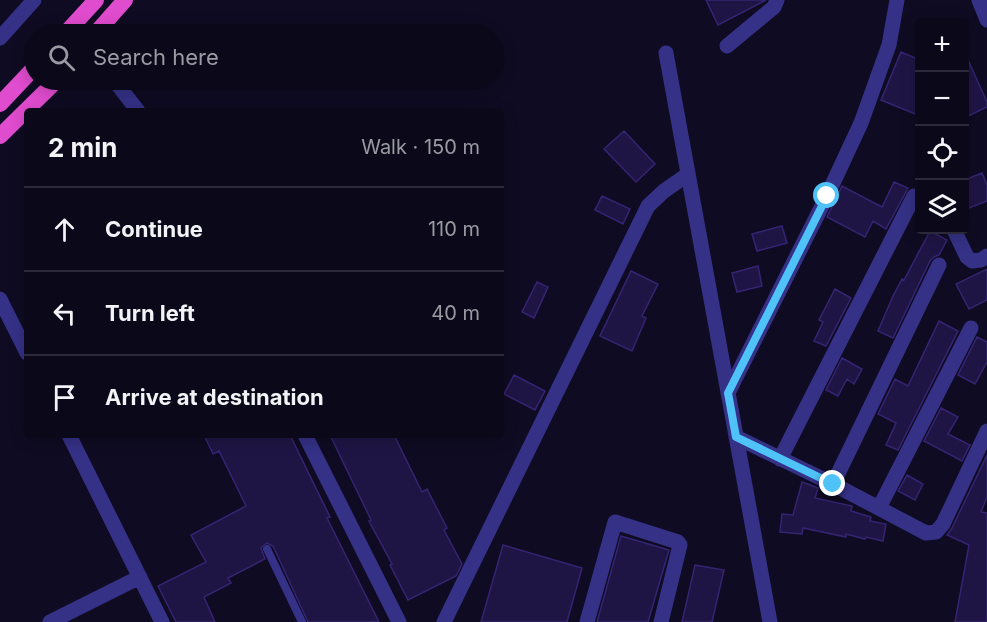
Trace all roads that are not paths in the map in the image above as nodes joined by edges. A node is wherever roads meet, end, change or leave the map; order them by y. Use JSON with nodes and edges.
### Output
{"nodes":[{"id":1,"x":34,"y":0,"type":"edge"},
{"id":2,"x":96,"y":0,"type":"edge"},
{"id":3,"x":126,"y":0,"type":"edge"},
{"id":4,"x":777,"y":0,"type":"edge"},
{"id":5,"x":897,"y":0,"type":"edge"},
{"id":6,"x":979,"y":0,"type":"edge"},
{"id":7,"x":987,"y":20,"type":"edge"},
{"id":8,"x":74,"y":24,"type":"edge"},
{"id":9,"x":104,"y":24,"type":"edge"},
{"id":10,"x":0,"y":38,"type":"edge"},
{"id":11,"x":727,"y":46,"type":"dead end"},
{"id":12,"x":666,"y":53,"type":"dead end"},
{"id":13,"x":24,"y":79,"type":"edge"},
{"id":14,"x":47,"y":90,"type":"edge"},
{"id":15,"x":122,"y":90,"type":"edge"},
{"id":16,"x":0,"y":105,"type":"edge"},
{"id":17,"x":28,"y":108,"type":"edge"},
{"id":18,"x":136,"y":108,"type":"edge"},
{"id":19,"x":24,"y":112,"type":"edge"},
{"id":20,"x":0,"y":136,"type":"edge"},
{"id":21,"x":687,"y":175,"type":"junction"},
{"id":22,"x":914,"y":196,"type":"dead end"},
{"id":23,"x":956,"y":234,"type":"edge"},
{"id":24,"x":987,"y":256,"type":"edge"},
{"id":25,"x":939,"y":265,"type":"dead end"},
{"id":26,"x":0,"y":299,"type":"edge"},
{"id":27,"x":972,"y":328,"type":"dead end"},
{"id":28,"x":24,"y":346,"type":"edge"},
{"id":29,"x":728,"y":393,"type":"junction"},
{"id":30,"x":987,"y":431,"type":"edge"},
{"id":31,"x":736,"y":437,"type":"junction"},
{"id":32,"x":70,"y":438,"type":"edge"},
{"id":33,"x":307,"y":438,"type":"edge"},
{"id":34,"x":780,"y":459,"type":"junction"},
{"id":35,"x":833,"y":484,"type":"junction"},
{"id":36,"x":879,"y":508,"type":"junction"},
{"id":37,"x":267,"y":549,"type":"dead end"},
{"id":38,"x":140,"y":577,"type":"junction"},
{"id":39,"x":50,"y":622,"type":"edge"},
{"id":40,"x":162,"y":622,"type":"edge"},
{"id":41,"x":302,"y":622,"type":"edge"},
{"id":42,"x":399,"y":622,"type":"edge"},
{"id":43,"x":444,"y":622,"type":"edge"},
{"id":44,"x":587,"y":622,"type":"edge"},
{"id":45,"x":661,"y":622,"type":"edge"},
{"id":46,"x":770,"y":622,"type":"edge"}],
"edges":[{"from":1,"to":10,"type":"street"},
{"from":2,"to":8,"type":"highway"},
{"from":3,"to":9,"type":"highway"},
{"from":4,"to":11,"type":"street"},
{"from":5,"to":29,"type":"street"},
{"from":6,"to":7,"type":"street"},
{"from":12,"to":21,"type":"street"},
{"from":13,"to":16,"type":"highway"},
{"from":14,"to":17,"type":"highway"},
{"from":15,"to":18,"type":"street"},
{"from":19,"to":20,"type":"highway"},
{"from":21,"to":29,"type":"street"},
{"from":21,"to":43,"type":"street"},
{"from":22,"to":34,"type":"street"},
{"from":23,"to":24,"type":"street"},
{"from":25,"to":35,"type":"street"},
{"from":26,"to":28,"type":"street"},
{"from":27,"to":36,"type":"street"},
{"from":29,"to":31,"type":"street"},
{"from":30,"to":36,"type":"street"},
{"from":31,"to":34,"type":"street"},
{"from":31,"to":46,"type":"street"},
{"from":32,"to":38,"type":"street"},
{"from":33,"to":42,"type":"street"},
{"from":34,"to":35,"type":"street"},
{"from":35,"to":36,"type":"street"},
{"from":37,"to":41,"type":"lane"},
{"from":38,"to":39,"type":"street"},
{"from":38,"to":40,"type":"street"},
{"from":44,"to":45,"type":"street"}]}
